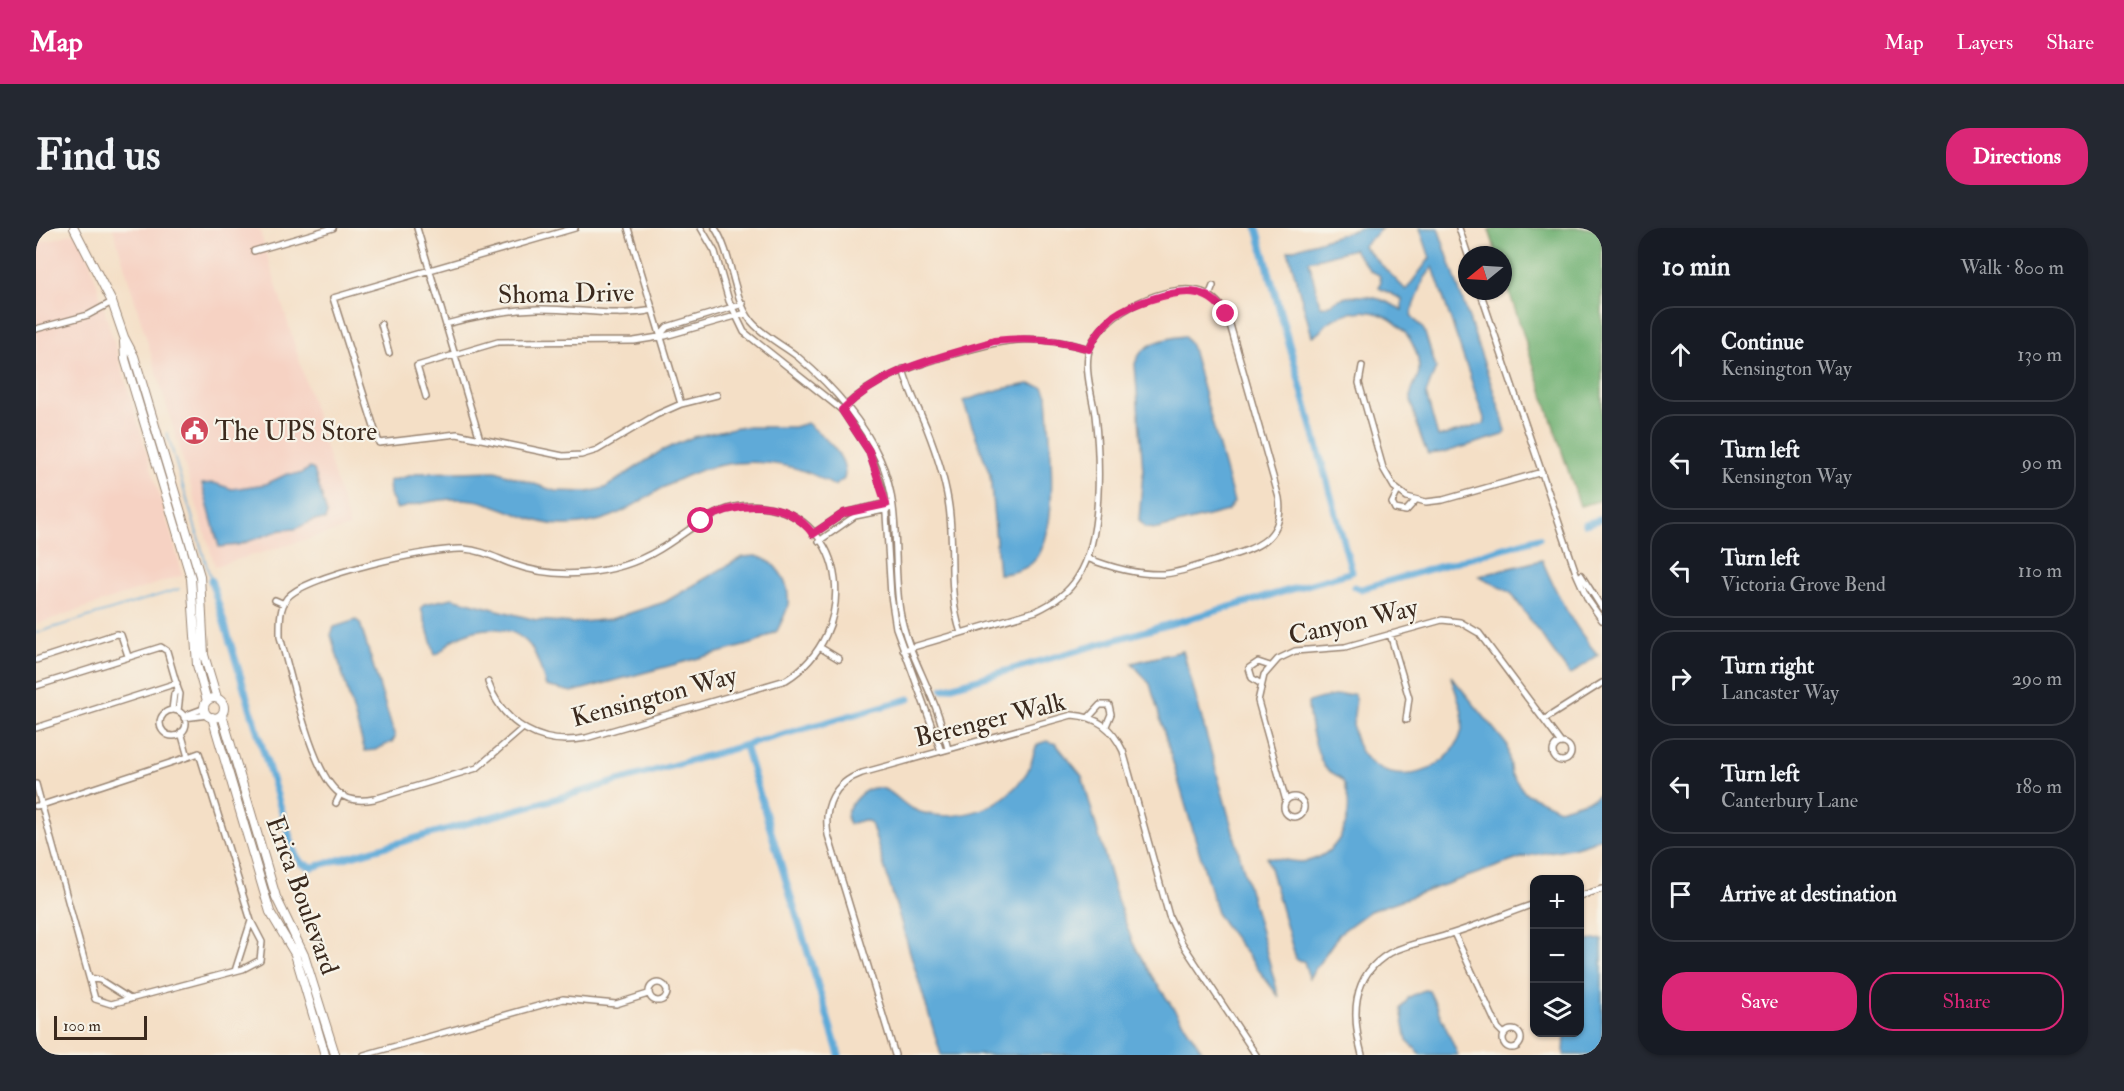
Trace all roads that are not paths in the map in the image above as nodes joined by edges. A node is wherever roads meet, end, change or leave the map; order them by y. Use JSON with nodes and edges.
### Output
{"nodes":[{"id":1,"x":74,"y":228,"type":"edge"},
{"id":2,"x":333,"y":228,"type":"edge"},
{"id":3,"x":417,"y":228,"type":"edge"},
{"id":4,"x":575,"y":228,"type":"edge"},
{"id":5,"x":628,"y":228,"type":"edge"},
{"id":6,"x":701,"y":228,"type":"edge"},
{"id":7,"x":715,"y":228,"type":"edge"},
{"id":8,"x":1459,"y":228,"type":"edge"},
{"id":9,"x":1465,"y":246,"type":"edge"},
{"id":10,"x":254,"y":251,"type":"dead end"},
{"id":11,"x":429,"y":270,"type":"junction"},
{"id":12,"x":1213,"y":286,"type":"dead end"},
{"id":13,"x":1209,"y":296,"type":"junction"},
{"id":14,"x":1483,"y":300,"type":"edge"},
{"id":15,"x":112,"y":302,"type":"junction"},
{"id":16,"x":742,"y":304,"type":"junction"},
{"id":17,"x":731,"y":307,"type":"junction"},
{"id":18,"x":653,"y":310,"type":"junction"},
{"id":19,"x":746,"y":313,"type":"junction"},
{"id":20,"x":735,"y":317,"type":"junction"},
{"id":21,"x":381,"y":324,"type":"dead end"},
{"id":22,"x":446,"y":324,"type":"junction"},
{"id":23,"x":36,"y":329,"type":"edge"},
{"id":24,"x":660,"y":335,"type":"junction"},
{"id":25,"x":124,"y":337,"type":"junction"},
{"id":26,"x":1089,"y":349,"type":"junction"},
{"id":27,"x":389,"y":353,"type":"dead end"},
{"id":28,"x":455,"y":355,"type":"junction"},
{"id":29,"x":1362,"y":366,"type":"dead end"},
{"id":30,"x":903,"y":369,"type":"junction"},
{"id":31,"x":717,"y":396,"type":"dead end"},
{"id":32,"x":426,"y":397,"type":"dead end"},
{"id":33,"x":681,"y":404,"type":"junction"},
{"id":34,"x":844,"y":408,"type":"junction"},
{"id":35,"x":479,"y":436,"type":"junction"},
{"id":36,"x":1542,"y":472,"type":"junction"},
{"id":37,"x":1398,"y":491,"type":"junction"},
{"id":38,"x":1415,"y":501,"type":"junction"},
{"id":39,"x":893,"y":506,"type":"junction"},
{"id":40,"x":886,"y":507,"type":"junction"},
{"id":41,"x":1275,"y":530,"type":"junction"},
{"id":42,"x":813,"y":534,"type":"junction"},
{"id":43,"x":1281,"y":534,"type":"dead end"},
{"id":44,"x":819,"y":541,"type":"junction"},
{"id":45,"x":1570,"y":555,"type":"junction"},
{"id":46,"x":1087,"y":558,"type":"junction"},
{"id":47,"x":275,"y":600,"type":"dead end"},
{"id":48,"x":284,"y":604,"type":"junction"},
{"id":49,"x":1602,"y":608,"type":"edge"},
{"id":50,"x":1602,"y":620,"type":"edge"},
{"id":51,"x":961,"y":633,"type":"junction"},
{"id":52,"x":1390,"y":634,"type":"junction"},
{"id":53,"x":821,"y":648,"type":"junction"},
{"id":54,"x":907,"y":649,"type":"junction"},
{"id":55,"x":128,"y":656,"type":"junction"},
{"id":56,"x":839,"y":659,"type":"dead end"},
{"id":57,"x":36,"y":660,"type":"edge"},
{"id":58,"x":1270,"y":666,"type":"junction"},
{"id":59,"x":488,"y":682,"type":"dead end"},
{"id":60,"x":1602,"y":683,"type":"edge"},
{"id":61,"x":1261,"y":684,"type":"junction"},
{"id":62,"x":36,"y":686,"type":"edge"},
{"id":63,"x":177,"y":686,"type":"junction"},
{"id":64,"x":217,"y":698,"type":"junction"},
{"id":65,"x":208,"y":710,"type":"junction"},
{"id":66,"x":175,"y":711,"type":"junction"},
{"id":67,"x":222,"y":715,"type":"junction"},
{"id":68,"x":1089,"y":717,"type":"junction"},
{"id":69,"x":186,"y":718,"type":"junction"},
{"id":70,"x":1545,"y":719,"type":"junction"},
{"id":71,"x":1406,"y":720,"type":"dead end"},
{"id":72,"x":1106,"y":726,"type":"junction"},
{"id":73,"x":36,"y":728,"type":"edge"},
{"id":74,"x":523,"y":728,"type":"junction"},
{"id":75,"x":181,"y":732,"type":"junction"},
{"id":76,"x":1561,"y":743,"type":"dead end"},
{"id":77,"x":948,"y":749,"type":"junction"},
{"id":78,"x":941,"y":751,"type":"junction"},
{"id":79,"x":188,"y":757,"type":"junction"},
{"id":80,"x":36,"y":784,"type":"edge"},
{"id":81,"x":340,"y":795,"type":"junction"},
{"id":82,"x":1286,"y":801,"type":"dead end"},
{"id":83,"x":336,"y":803,"type":"dead end"},
{"id":84,"x":39,"y":806,"type":"edge"},
{"id":85,"x":1602,"y":890,"type":"edge"},
{"id":86,"x":1584,"y":895,"type":"edge"},
{"id":87,"x":1530,"y":905,"type":"edge"},
{"id":88,"x":251,"y":921,"type":"junction"},
{"id":89,"x":1454,"y":933,"type":"junction"},
{"id":90,"x":235,"y":971,"type":"junction"},
{"id":91,"x":90,"y":978,"type":"junction"},
{"id":92,"x":648,"y":994,"type":"dead end"},
{"id":93,"x":130,"y":999,"type":"junction"},
{"id":94,"x":1504,"y":1034,"type":"dead end"},
{"id":95,"x":326,"y":1055,"type":"edge"},
{"id":96,"x":335,"y":1055,"type":"edge"},
{"id":97,"x":364,"y":1055,"type":"edge"},
{"id":98,"x":895,"y":1055,"type":"edge"},
{"id":99,"x":1256,"y":1055,"type":"edge"},
{"id":100,"x":1362,"y":1055,"type":"edge"}],
"edges":[{"from":1,"to":15,"type":"street","name":"Erica Boulevard"},
{"from":2,"to":10,"type":"street"},
{"from":3,"to":11,"type":"street"},
{"from":4,"to":11,"type":"street","name":"Shoma Drive"},
{"from":5,"to":18,"type":"street","name":"Shoma Drive"},
{"from":6,"to":17,"type":"street"},
{"from":7,"to":16,"type":"street"},
{"from":8,"to":9,"type":"street"},
{"from":11,"to":22,"type":"street"},
{"from":11,"to":35,"type":"street","name":"Shoma Drive"},
{"from":12,"to":13,"type":"street"},
{"from":13,"to":26,"type":"street"},
{"from":13,"to":41,"type":"street"},
{"from":14,"to":36,"type":"street"},
{"from":15,"to":23,"type":"street"},
{"from":15,"to":25,"type":"street","name":"Erica Boulevard"},
{"from":16,"to":17,"type":"street","name":"Shoma Drive"},
{"from":16,"to":19,"type":"street"},
{"from":17,"to":20,"type":"street"},
{"from":17,"to":24,"type":"street","name":"Shoma Drive"},
{"from":18,"to":22,"type":"street","name":"Shoma Drive"},
{"from":18,"to":24,"type":"street","name":"Shoma Drive"},
{"from":19,"to":20,"type":"street","name":"Shoma Drive"},
{"from":19,"to":34,"type":"street"},
{"from":20,"to":24,"type":"street","name":"Shoma Drive"},
{"from":20,"to":34,"type":"street"},
{"from":21,"to":27,"type":"street"},
{"from":22,"to":28,"type":"street"},
{"from":24,"to":28,"type":"street","name":"Shoma Drive"},
{"from":24,"to":33,"type":"street","name":"Shoma Drive"},
{"from":25,"to":64,"type":"street","name":"Erica Boulevard"},
{"from":25,"to":65,"type":"street","name":"Erica Boulevard"},
{"from":26,"to":30,"type":"street"},
{"from":26,"to":46,"type":"street"},
{"from":28,"to":32,"type":"street","name":"Shoma Drive"},
{"from":28,"to":35,"type":"street"},
{"from":29,"to":37,"type":"street"},
{"from":30,"to":34,"type":"street"},
{"from":30,"to":51,"type":"street"},
{"from":31,"to":33,"type":"street","name":"Shoma Drive"},
{"from":33,"to":35,"type":"street","name":"Shoma Drive"},
{"from":34,"to":39,"type":"street"},
{"from":34,"to":40,"type":"street"},
{"from":36,"to":38,"type":"street"},
{"from":36,"to":45,"type":"street"},
{"from":37,"to":38,"type":"street"},
{"from":37,"to":38,"type":"street"},
{"from":39,"to":40,"type":"street"},
{"from":39,"to":54,"type":"street"},
{"from":40,"to":42,"type":"street"},
{"from":40,"to":44,"type":"street"},
{"from":40,"to":54,"type":"street"},
{"from":41,"to":43,"type":"street"},
{"from":41,"to":46,"type":"street"},
{"from":42,"to":44,"type":"street","name":"Kensington Way"},
{"from":42,"to":48,"type":"street","name":"Kensington Way"},
{"from":44,"to":53,"type":"street","name":"Kensington Way"},
{"from":45,"to":49,"type":"street"},
{"from":45,"to":50,"type":"street"},
{"from":46,"to":51,"type":"street"},
{"from":47,"to":48,"type":"street"},
{"from":48,"to":81,"type":"street"},
{"from":51,"to":54,"type":"street"},
{"from":52,"to":58,"type":"street","name":"Canyon Way"},
{"from":52,"to":70,"type":"street","name":"Canyon Way"},
{"from":52,"to":71,"type":"street"},
{"from":53,"to":56,"type":"street"},
{"from":53,"to":74,"type":"street","name":"Kensington Way"},
{"from":54,"to":77,"type":"street"},
{"from":54,"to":78,"type":"street"},
{"from":55,"to":57,"type":"street"},
{"from":55,"to":62,"type":"street"},
{"from":55,"to":63,"type":"street"},
{"from":58,"to":61,"type":"street","name":"Canyon Way"},
{"from":58,"to":61,"type":"street","name":"Canyon Way"},
{"from":59,"to":74,"type":"street"},
{"from":60,"to":70,"type":"street"},
{"from":61,"to":82,"type":"street","name":"Canyon Way"},
{"from":63,"to":66,"type":"street"},
{"from":63,"to":73,"type":"street"},
{"from":64,"to":65,"type":"street"},
{"from":64,"to":67,"type":"street","name":"Erica Boulevard"},
{"from":65,"to":67,"type":"street"},
{"from":65,"to":69,"type":"street"},
{"from":65,"to":95,"type":"street","name":"Erica Boulevard"},
{"from":66,"to":69,"type":"street"},
{"from":66,"to":75,"type":"street"},
{"from":67,"to":96,"type":"street","name":"Erica Boulevard"},
{"from":68,"to":72,"type":"street","name":"Berenger Walk"},
{"from":68,"to":72,"type":"street"},
{"from":68,"to":77,"type":"street","name":"Berenger Walk"},
{"from":69,"to":75,"type":"street"},
{"from":70,"to":76,"type":"street","name":"Canyon Way"},
{"from":72,"to":99,"type":"street","name":"Berenger Walk"},
{"from":74,"to":81,"type":"street"},
{"from":75,"to":79,"type":"street"},
{"from":77,"to":78,"type":"street","name":"Berenger Walk"},
{"from":78,"to":98,"type":"street","name":"Berenger Walk"},
{"from":79,"to":84,"type":"street"},
{"from":79,"to":88,"type":"street"},
{"from":80,"to":84,"type":"street"},
{"from":81,"to":83,"type":"street"},
{"from":84,"to":91,"type":"street"},
{"from":85,"to":86,"type":"street"},
{"from":87,"to":89,"type":"street"},
{"from":88,"to":90,"type":"street"},
{"from":88,"to":90,"type":"street"},
{"from":89,"to":94,"type":"street"},
{"from":89,"to":100,"type":"street"},
{"from":90,"to":93,"type":"street"},
{"from":91,"to":93,"type":"street"},
{"from":91,"to":93,"type":"street"},
{"from":92,"to":97,"type":"street"},
{"from":95,"to":96,"type":"street"}]}
